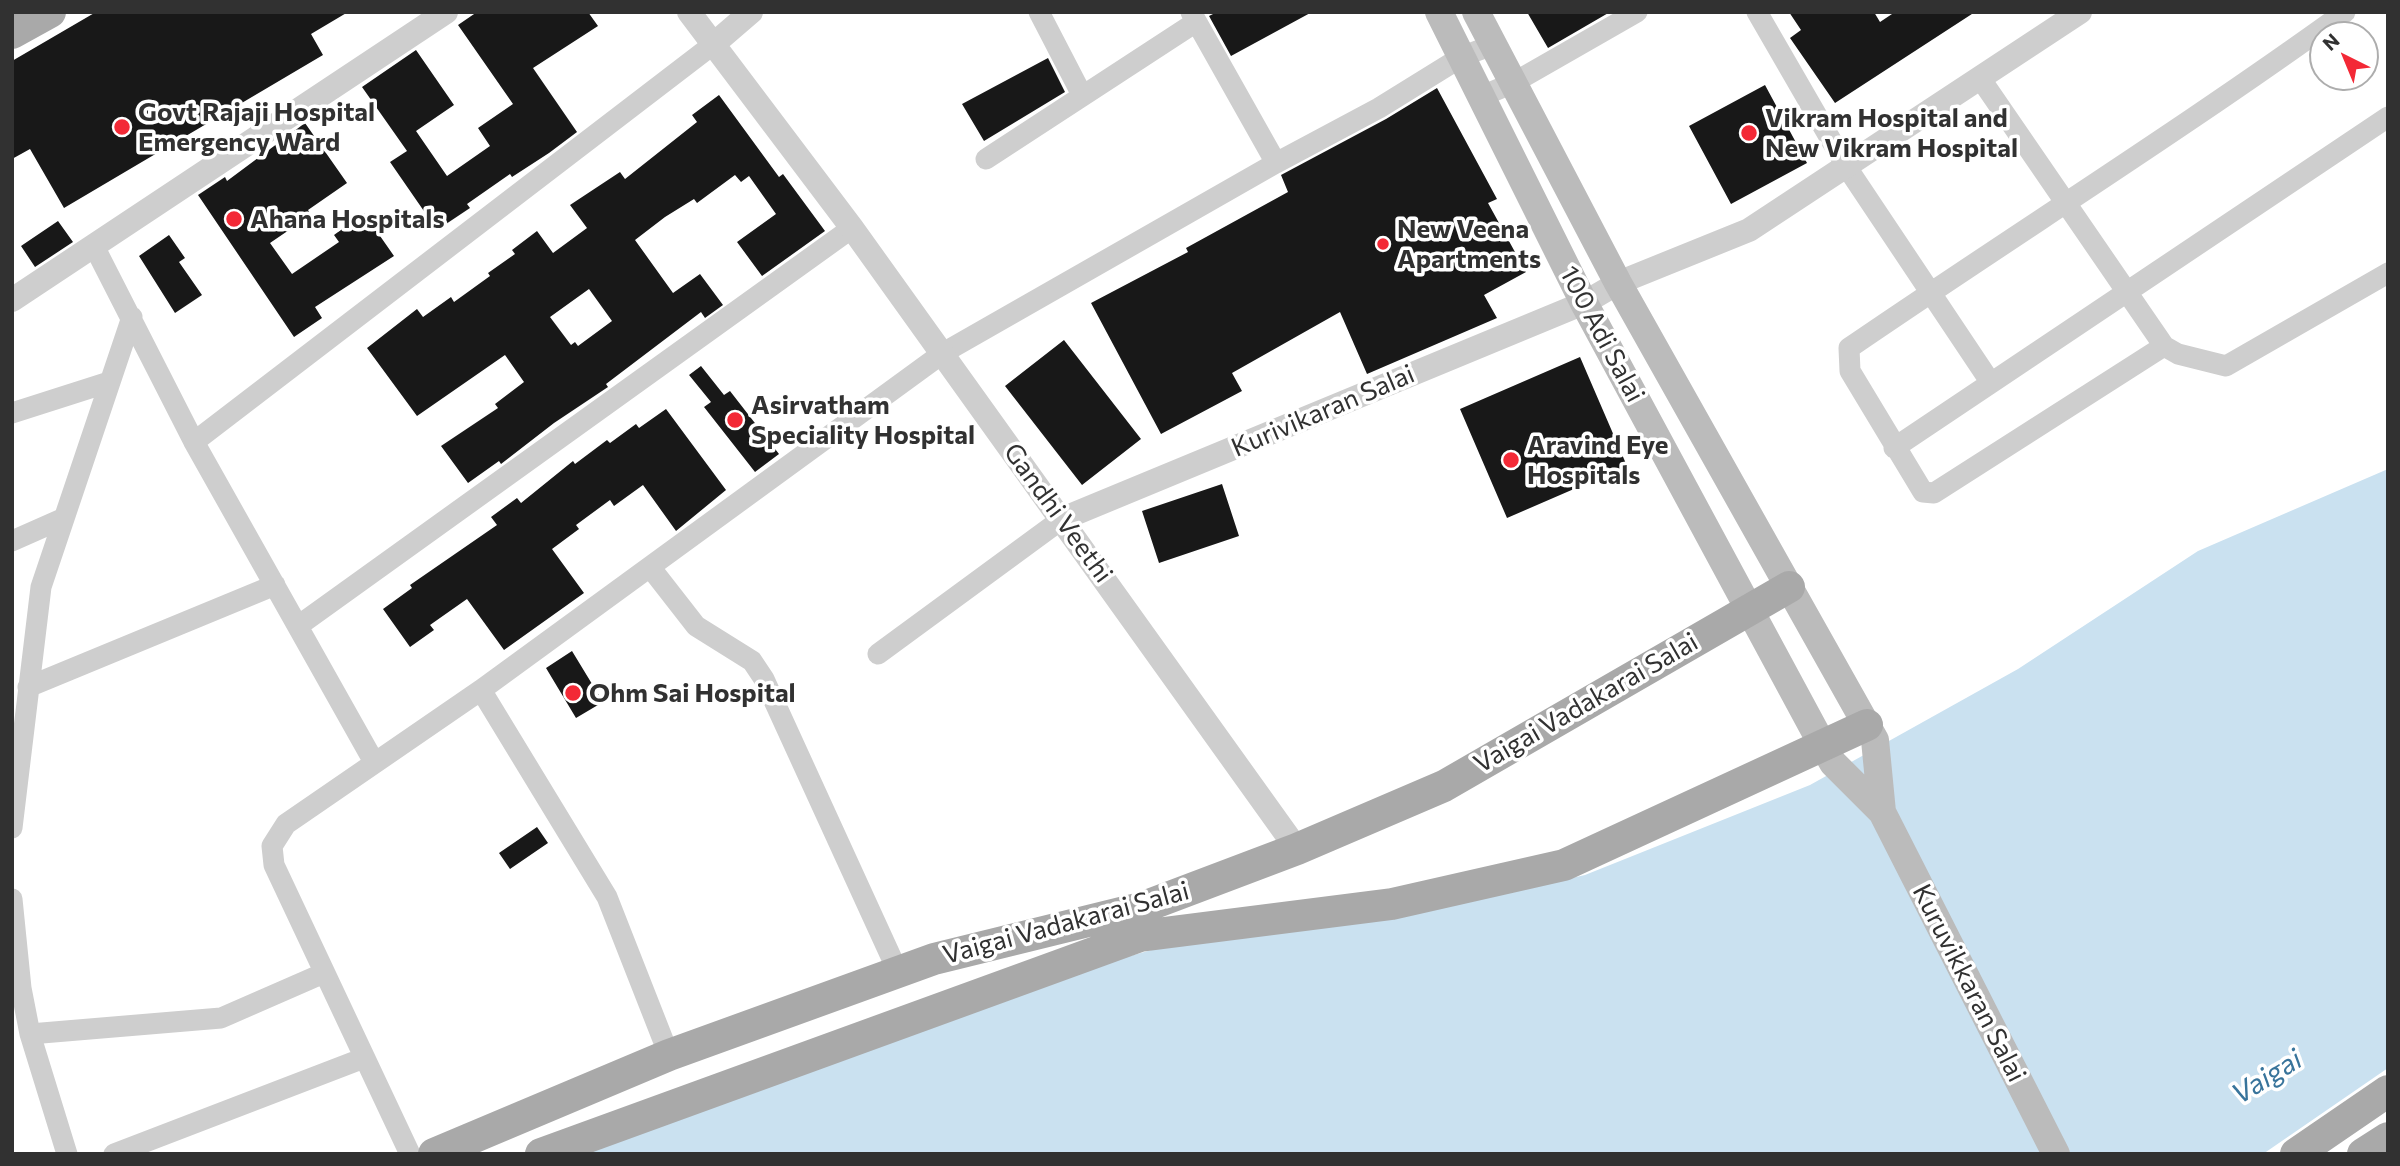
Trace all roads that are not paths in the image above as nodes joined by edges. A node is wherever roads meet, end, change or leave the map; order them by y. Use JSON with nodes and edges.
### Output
{"nodes":[{"id":1,"x":50,"y":12,"type":"edge"},
{"id":2,"x":446,"y":12,"type":"edge"},
{"id":3,"x":689,"y":12,"type":"edge"},
{"id":4,"x":751,"y":12,"type":"edge"},
{"id":5,"x":1039,"y":12,"type":"edge"},
{"id":6,"x":1439,"y":12,"type":"edge"},
{"id":7,"x":1476,"y":12,"type":"edge"},
{"id":8,"x":1637,"y":12,"type":"edge"},
{"id":9,"x":1757,"y":12,"type":"edge"},
{"id":10,"x":2080,"y":12,"type":"edge"},
{"id":11,"x":2346,"y":12,"type":"edge"},
{"id":12,"x":1193,"y":17,"type":"edge"},
{"id":13,"x":12,"y":33,"type":"edge"},
{"id":14,"x":715,"y":43,"type":"junction"},
{"id":15,"x":1493,"y":45,"type":"junction"},
{"id":16,"x":1463,"y":56,"type":"junction"},
{"id":17,"x":1980,"y":78,"type":"junction"},
{"id":18,"x":1513,"y":83,"type":"junction"},
{"id":19,"x":1082,"y":95,"type":"junction"},
{"id":20,"x":1482,"y":96,"type":"junction"},
{"id":21,"x":2388,"y":117,"type":"edge"},
{"id":22,"x":986,"y":159,"type":"dead end"},
{"id":23,"x":1276,"y":163,"type":"junction"},
{"id":24,"x":1846,"y":166,"type":"junction"},
{"id":25,"x":2065,"y":201,"type":"junction"},
{"id":26,"x":852,"y":228,"type":"junction"},
{"id":27,"x":95,"y":248,"type":"junction"},
{"id":28,"x":2388,"y":273,"type":"edge"},
{"id":29,"x":1618,"y":283,"type":"junction"},
{"id":30,"x":2128,"y":292,"type":"junction"},
{"id":31,"x":1930,"y":293,"type":"junction"},
{"id":32,"x":12,"y":300,"type":"edge"},
{"id":33,"x":1584,"y":303,"type":"junction"},
{"id":34,"x":132,"y":317,"type":"junction"},
{"id":35,"x":2164,"y":346,"type":"junction"},
{"id":36,"x":943,"y":353,"type":"junction"},
{"id":37,"x":109,"y":382,"type":"junction"},
{"id":38,"x":1991,"y":383,"type":"junction"},
{"id":39,"x":12,"y":413,"type":"edge"},
{"id":40,"x":194,"y":442,"type":"junction"},
{"id":41,"x":1894,"y":448,"type":"junction"},
{"id":42,"x":64,"y":518,"type":"junction"},
{"id":43,"x":1062,"y":519,"type":"junction"},
{"id":44,"x":12,"y":541,"type":"edge"},
{"id":45,"x":650,"y":567,"type":"junction"},
{"id":46,"x":275,"y":585,"type":"junction"},
{"id":47,"x":1789,"y":587,"type":"junction"},
{"id":48,"x":1750,"y":608,"type":"junction"},
{"id":49,"x":298,"y":626,"type":"junction"},
{"id":50,"x":878,"y":654,"type":"dead end"},
{"id":51,"x":28,"y":687,"type":"junction"},
{"id":52,"x":481,"y":690,"type":"junction"},
{"id":53,"x":1871,"y":733,"type":"junction"},
{"id":54,"x":1828,"y":755,"type":"junction"},
{"id":55,"x":374,"y":762,"type":"junction"},
{"id":56,"x":1882,"y":812,"type":"junction"},
{"id":57,"x":12,"y":828,"type":"edge"},
{"id":58,"x":1297,"y":849,"type":"junction"},
{"id":59,"x":12,"y":899,"type":"edge"},
{"id":60,"x":898,"y":972,"type":"junction"},
{"id":61,"x":324,"y":973,"type":"junction"},
{"id":62,"x":17,"y":988,"type":"edge"},
{"id":63,"x":30,"y":1034,"type":"junction"},
{"id":64,"x":669,"y":1055,"type":"junction"},
{"id":65,"x":364,"y":1058,"type":"junction"},
{"id":66,"x":2388,"y":1091,"type":"edge"},
{"id":67,"x":2388,"y":1138,"type":"edge"},
{"id":68,"x":67,"y":1154,"type":"edge"},
{"id":69,"x":114,"y":1154,"type":"edge"},
{"id":70,"x":410,"y":1154,"type":"edge"},
{"id":71,"x":434,"y":1154,"type":"edge"},
{"id":72,"x":541,"y":1154,"type":"edge"},
{"id":73,"x":2056,"y":1154,"type":"edge"},
{"id":74,"x":2296,"y":1154,"type":"edge"},
{"id":75,"x":2362,"y":1154,"type":"edge"}],
"edges":[{"from":1,"to":13,"type":"main road"},
{"from":2,"to":27,"type":"street"},
{"from":3,"to":14,"type":"street","name":"Gandhi Veethi"},
{"from":4,"to":14,"type":"street"},
{"from":5,"to":19,"type":"street"},
{"from":6,"to":16,"type":"main road","name":"100 Adi Salai"},
{"from":7,"to":15,"type":"main road","name":"100 Adi Salai"},
{"from":8,"to":18,"type":"street"},
{"from":9,"to":24,"type":"street"},
{"from":10,"to":17,"type":"street","name":"Kurivikaran Salai"},
{"from":11,"to":25,"type":"street"},
{"from":12,"to":19,"type":"street"},
{"from":12,"to":23,"type":"street"},
{"from":14,"to":26,"type":"street","name":"Gandhi Veethi"},
{"from":14,"to":40,"type":"street"},
{"from":15,"to":16,"type":"street"},
{"from":15,"to":18,"type":"main road","name":"100 Adi Salai"},
{"from":16,"to":20,"type":"main road","name":"100 Adi Salai"},
{"from":16,"to":23,"type":"street"},
{"from":17,"to":24,"type":"street","name":"Kurivikaran Salai"},
{"from":17,"to":25,"type":"street"},
{"from":18,"to":20,"type":"street"},
{"from":18,"to":29,"type":"main road","name":"100 Adi Salai"},
{"from":19,"to":22,"type":"street"},
{"from":20,"to":33,"type":"main road","name":"100 Adi Salai"},
{"from":21,"to":30,"type":"street"},
{"from":23,"to":36,"type":"street"},
{"from":24,"to":29,"type":"street","name":"Kurivikaran Salai"},
{"from":24,"to":31,"type":"street"},
{"from":25,"to":30,"type":"street"},
{"from":25,"to":31,"type":"street"},
{"from":26,"to":36,"type":"street","name":"Gandhi Veethi"},
{"from":26,"to":49,"type":"street"},
{"from":27,"to":32,"type":"street"},
{"from":27,"to":34,"type":"street"},
{"from":28,"to":35,"type":"street"},
{"from":29,"to":33,"type":"street","name":"Kurivikaran Salai"},
{"from":29,"to":47,"type":"main road","name":"100 Adi Salai"},
{"from":30,"to":35,"type":"street"},
{"from":30,"to":38,"type":"street"},
{"from":31,"to":38,"type":"street"},
{"from":31,"to":41,"type":"street"},
{"from":33,"to":43,"type":"street","name":"Kurivikaran Salai"},
{"from":33,"to":48,"type":"main road","name":"100 Adi Salai"},
{"from":34,"to":37,"type":"street"},
{"from":34,"to":40,"type":"street"},
{"from":35,"to":41,"type":"street"},
{"from":36,"to":43,"type":"street","name":"Gandhi Veethi"},
{"from":36,"to":45,"type":"street"},
{"from":37,"to":39,"type":"street"},
{"from":37,"to":42,"type":"street"},
{"from":38,"to":41,"type":"street"},
{"from":40,"to":46,"type":"street"},
{"from":42,"to":44,"type":"street"},
{"from":42,"to":51,"type":"street"},
{"from":43,"to":50,"type":"street"},
{"from":43,"to":58,"type":"street","name":"Gandhi Veethi"},
{"from":45,"to":52,"type":"street"},
{"from":45,"to":60,"type":"street"},
{"from":46,"to":49,"type":"street"},
{"from":46,"to":51,"type":"street"},
{"from":47,"to":48,"type":"main road","name":"Vaigai Vadakarai Salai"},
{"from":47,"to":53,"type":"main road","name":"100 Adi Salai"},
{"from":48,"to":54,"type":"main road","name":"100 Adi Salai"},
{"from":48,"to":58,"type":"main road","name":"Vaigai Vadakarai Salai"},
{"from":49,"to":55,"type":"street"},
{"from":51,"to":57,"type":"street"},
{"from":52,"to":55,"type":"street"},
{"from":52,"to":64,"type":"street"},
{"from":53,"to":54,"type":"main road","name":"Vaigai Vadakarai Salai"},
{"from":53,"to":56,"type":"main road","name":"Kuruvikkaran Salai"},
{"from":54,"to":56,"type":"main road","name":"Kuruvikkaran Salai"},
{"from":54,"to":72,"type":"main road","name":"Vaigai Vadakarai Salai"},
{"from":55,"to":61,"type":"street"},
{"from":56,"to":73,"type":"main road","name":"Kuruvikkaran Salai"},
{"from":58,"to":60,"type":"main road","name":"Vaigai Vadakarai Salai"},
{"from":59,"to":62,"type":"street"},
{"from":60,"to":64,"type":"main road","name":"Vaigai Vadakarai Salai"},
{"from":61,"to":63,"type":"street"},
{"from":61,"to":65,"type":"street"},
{"from":62,"to":63,"type":"street"},
{"from":63,"to":68,"type":"street"},
{"from":64,"to":71,"type":"main road","name":"Vaigai Vadakarai Salai"},
{"from":65,"to":69,"type":"street"},
{"from":65,"to":70,"type":"street"},
{"from":66,"to":74,"type":"main road"},
{"from":67,"to":75,"type":"main road"}]}
